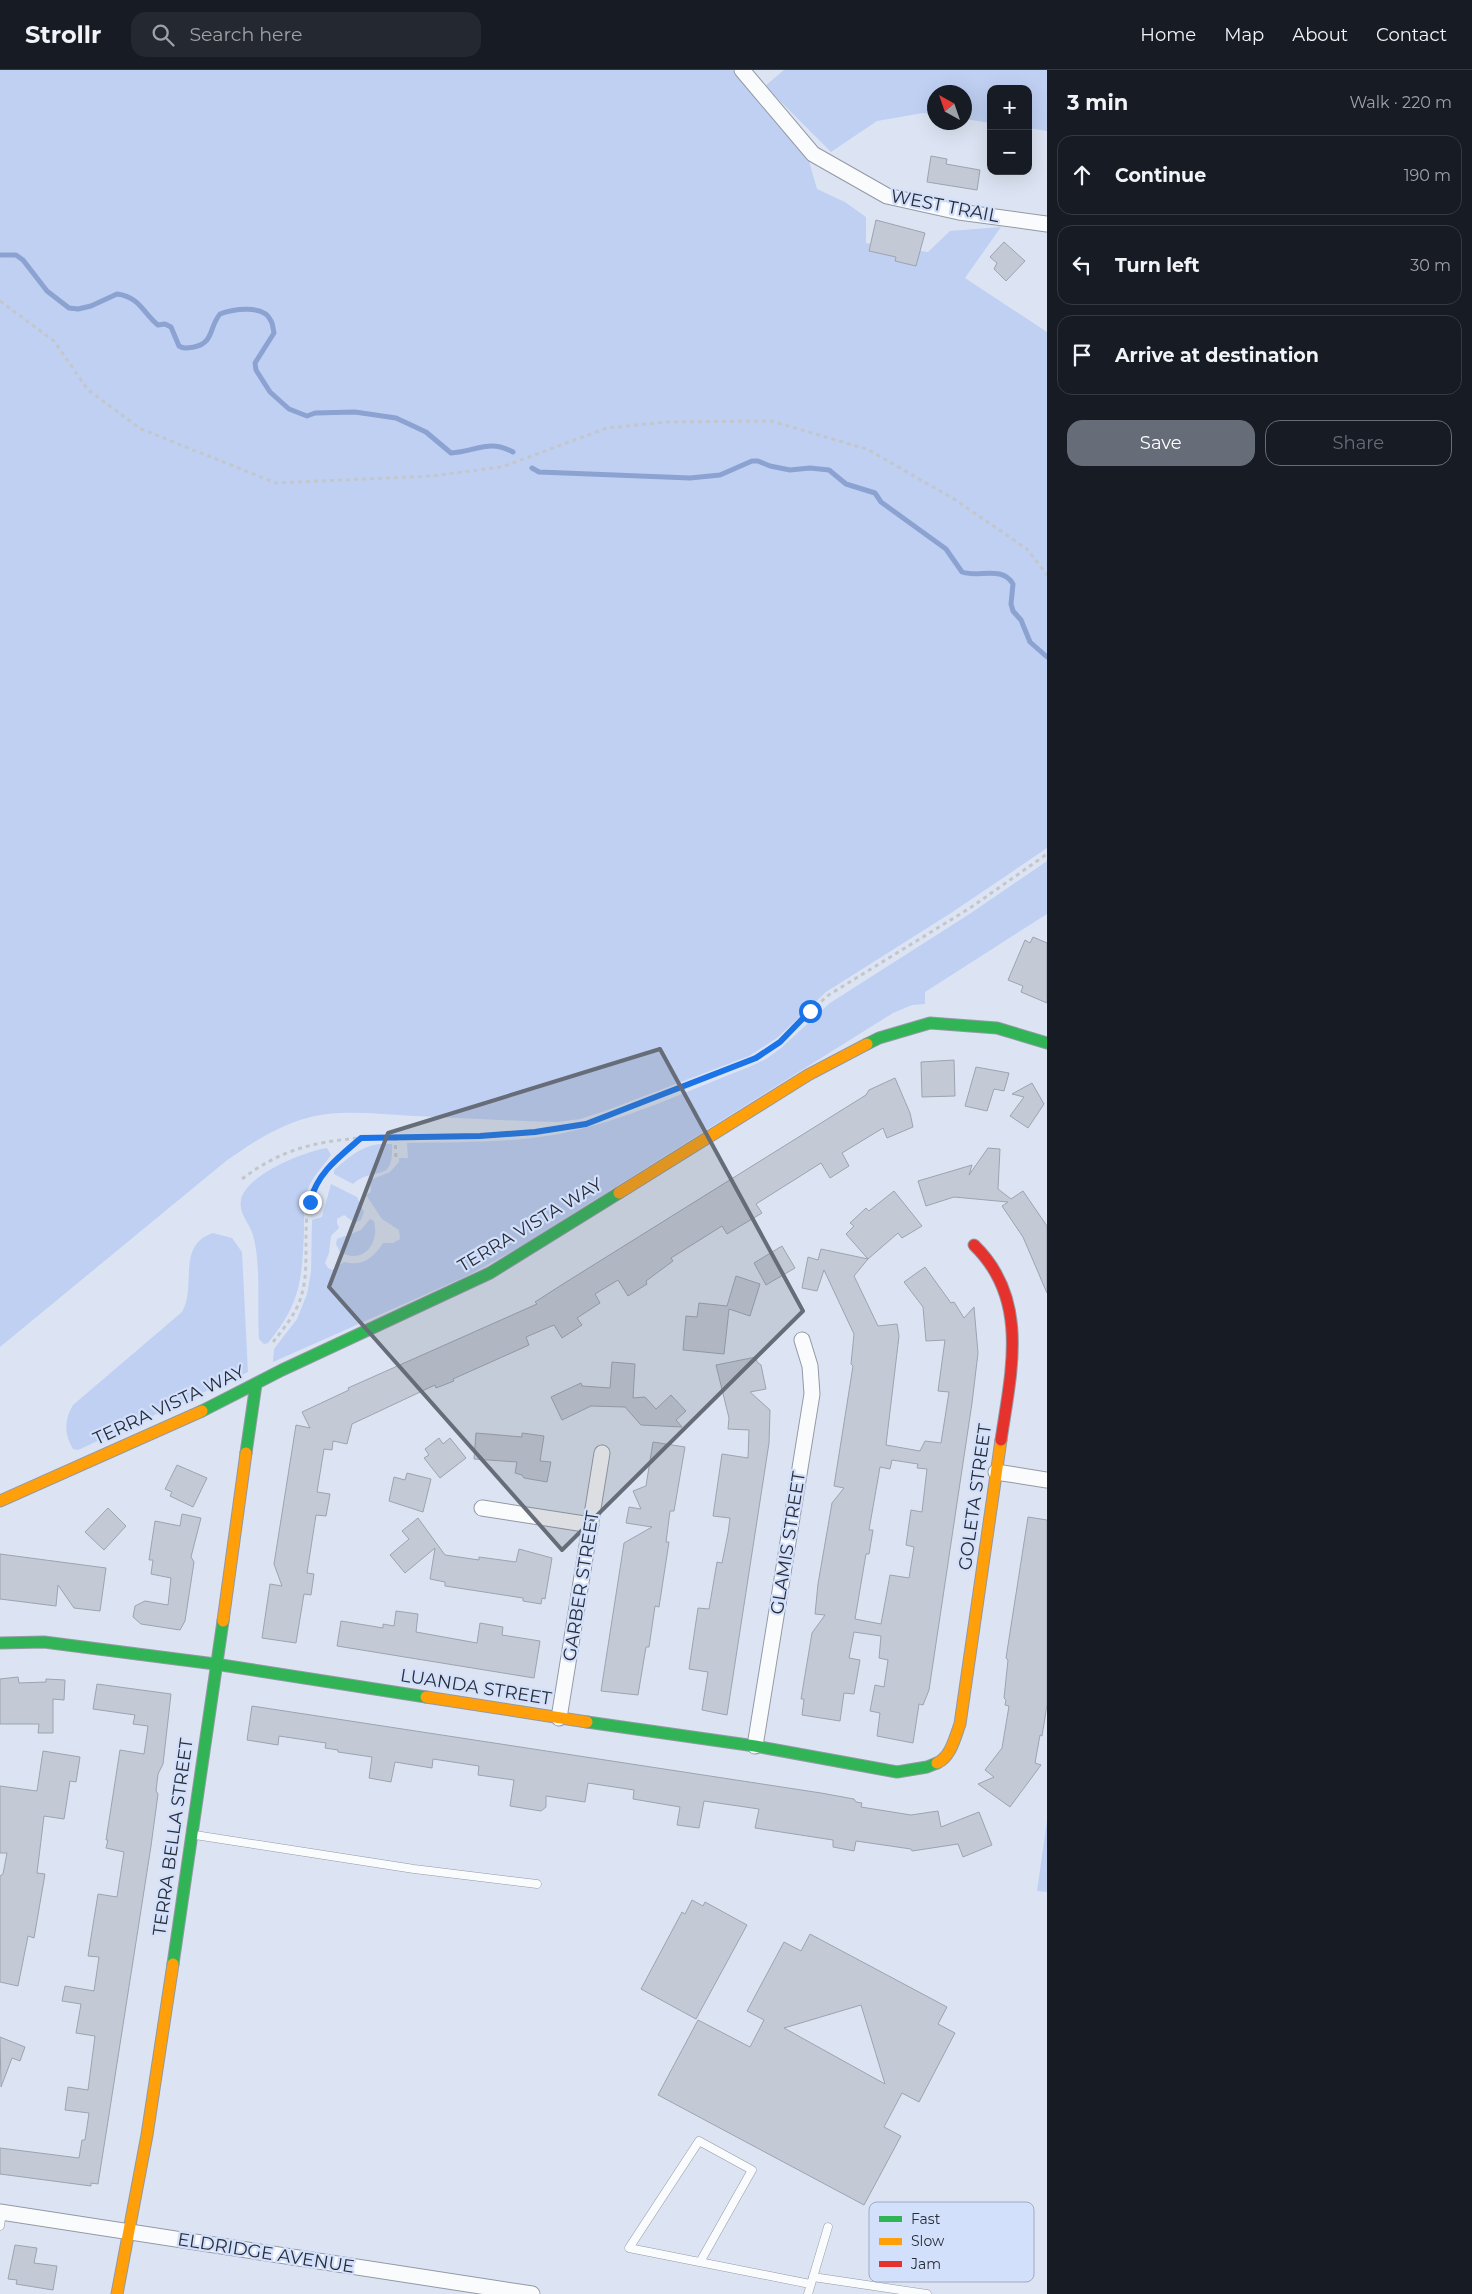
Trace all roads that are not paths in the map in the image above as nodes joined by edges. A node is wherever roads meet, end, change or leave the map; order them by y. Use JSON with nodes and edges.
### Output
{"nodes":[{"id":1,"x":742,"y":70,"type":"edge"},
{"id":2,"x":1047,"y":224,"type":"edge"},
{"id":3,"x":1047,"y":1043,"type":"edge"},
{"id":4,"x":974,"y":1245,"type":"dead end"},
{"id":5,"x":802,"y":1340,"type":"dead end"},
{"id":6,"x":256,"y":1384,"type":"junction"},
{"id":7,"x":602,"y":1453,"type":"dead end"},
{"id":8,"x":996,"y":1472,"type":"junction"},
{"id":9,"x":1047,"y":1480,"type":"edge"},
{"id":10,"x":0,"y":1501,"type":"edge"},
{"id":11,"x":482,"y":1508,"type":"dead end"},
{"id":12,"x":591,"y":1525,"type":"junction"},
{"id":13,"x":0,"y":1643,"type":"edge"},
{"id":14,"x":215,"y":1664,"type":"junction"},
{"id":15,"x":559,"y":1718,"type":"junction"},
{"id":16,"x":755,"y":1746,"type":"junction"},
{"id":17,"x":943,"y":1760,"type":"joint"},
{"id":18,"x":193,"y":1835,"type":"junction"},
{"id":19,"x":537,"y":1884,"type":"dead end"},
{"id":20,"x":1,"y":2217,"type":"edge"},
{"id":21,"x":828,"y":2227,"type":"dead end"},
{"id":22,"x":127,"y":2232,"type":"junction"},
{"id":23,"x":700,"y":2262,"type":"junction"},
{"id":24,"x":811,"y":2280,"type":"junction"},
{"id":25,"x":117,"y":2294,"type":"edge"},
{"id":26,"x":532,"y":2294,"type":"edge"},
{"id":27,"x":808,"y":2294,"type":"edge"},
{"id":28,"x":927,"y":2294,"type":"edge"}],
"edges":[{"from":1,"to":2,"type":"street","name":"WEST TRAIL"},
{"from":3,"to":6,"type":"street","name":"TERRA VISTA WAY"},
{"from":4,"to":8,"type":"street","name":"GOLETA STREET"},
{"from":5,"to":16,"type":"street","name":"GLAMIS STREET"},
{"from":6,"to":10,"type":"street","name":"TERRA VISTA WAY"},
{"from":6,"to":14,"type":"street","name":"TERRA BELLA STREET"},
{"from":7,"to":12,"type":"street","name":"GARBER STREET"},
{"from":8,"to":9,"type":"street"},
{"from":8,"to":17,"type":"street","name":"GOLETA STREET"},
{"from":11,"to":12,"type":"street"},
{"from":12,"to":15,"type":"street","name":"GARBER STREET"},
{"from":13,"to":14,"type":"street","name":"LUANDA STREET"},
{"from":14,"to":15,"type":"street","name":"LUANDA STREET"},
{"from":14,"to":18,"type":"street","name":"TERRA BELLA STREET"},
{"from":15,"to":16,"type":"street","name":"LUANDA STREET"},
{"from":16,"to":17,"type":"street","name":"LUANDA STREET"},
{"from":18,"to":19,"type":"lane"},
{"from":18,"to":22,"type":"street","name":"TERRA BELLA STREET"},
{"from":20,"to":22,"type":"street","name":"ELDRIDGE AVENUE"},
{"from":21,"to":24,"type":"lane"},
{"from":22,"to":25,"type":"street","name":"TERRA BELLA STREET"},
{"from":22,"to":26,"type":"street","name":"ELDRIDGE AVENUE"},
{"from":23,"to":23,"type":"lane"},
{"from":23,"to":24,"type":"lane"},
{"from":24,"to":27,"type":"lane"},
{"from":24,"to":28,"type":"lane"}]}
